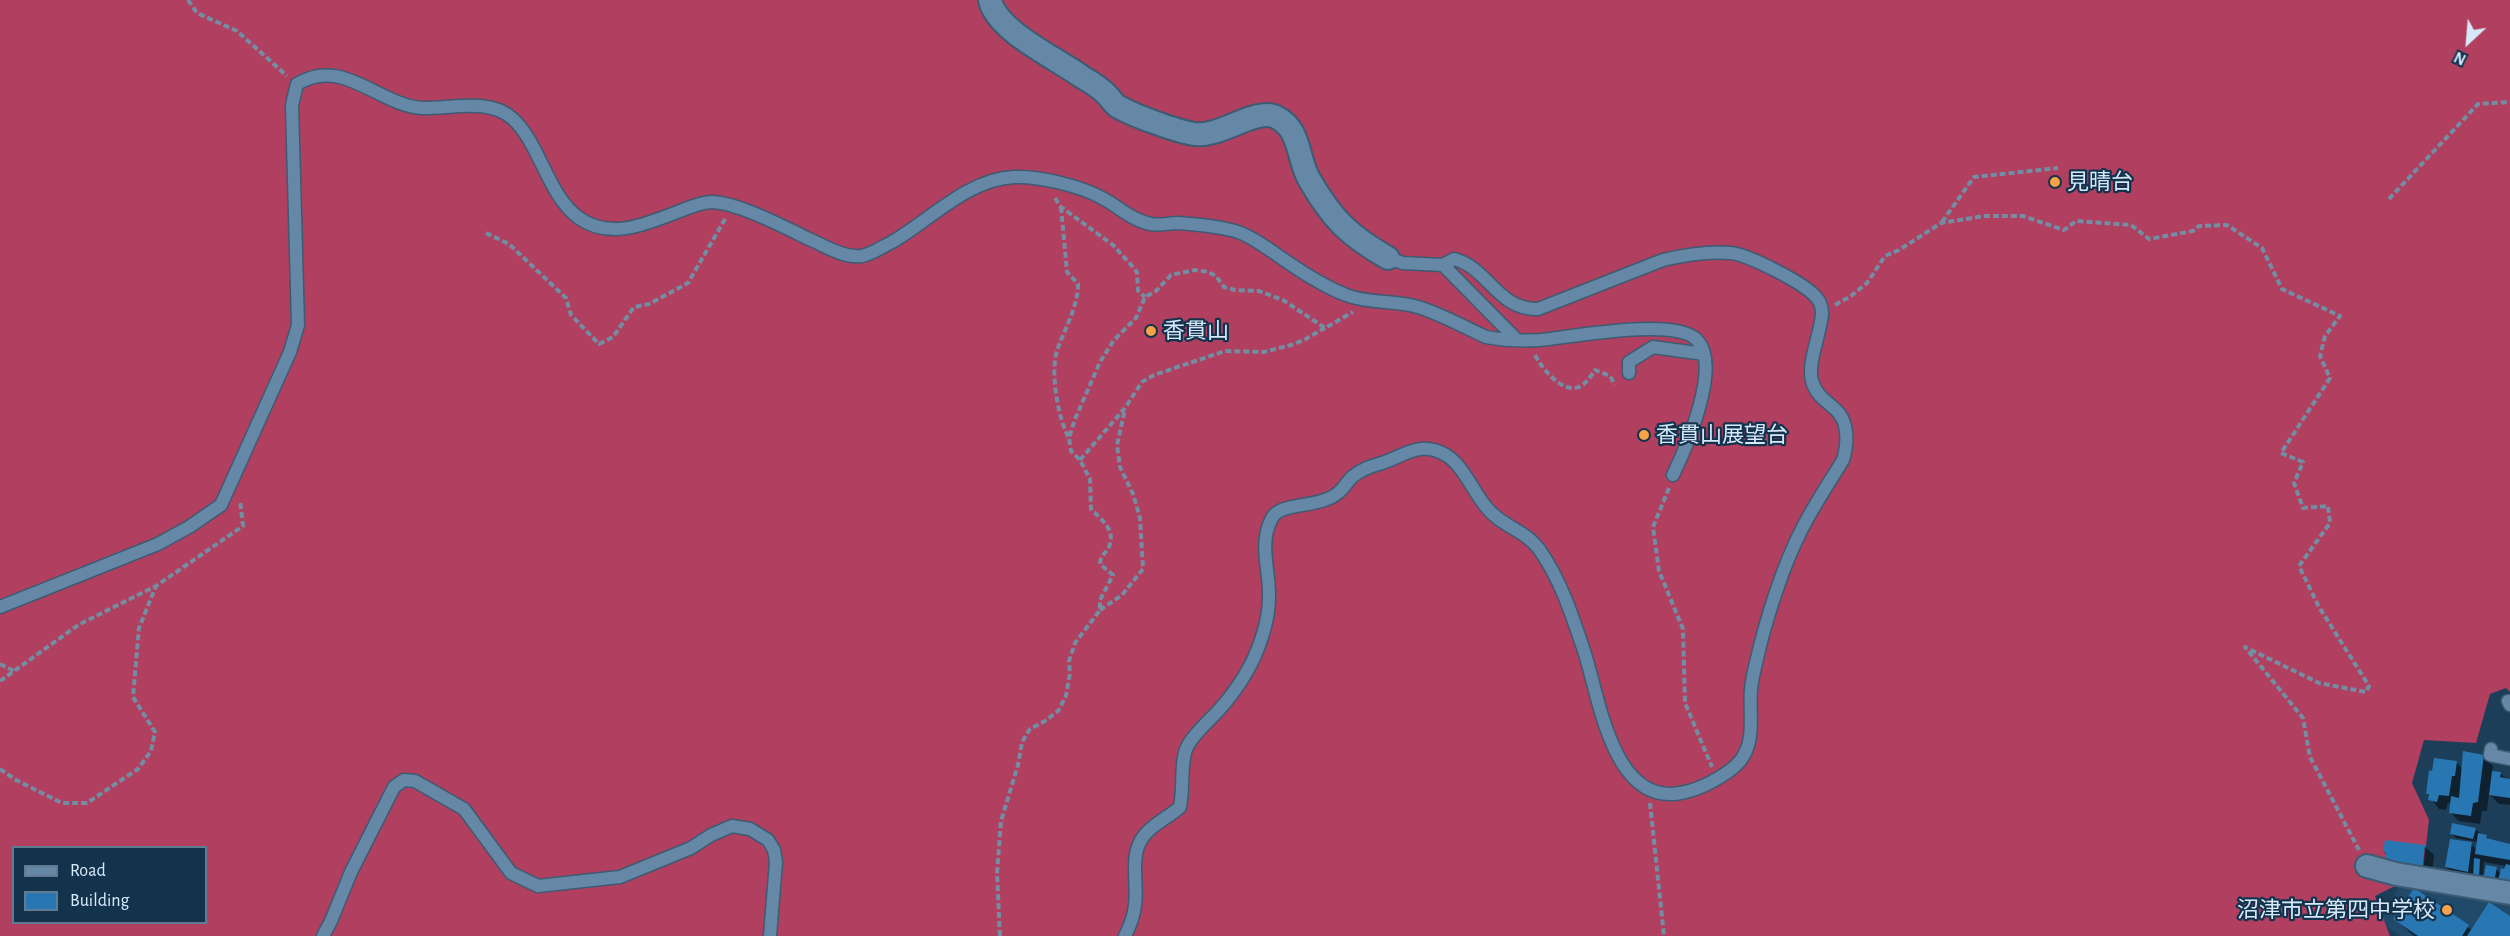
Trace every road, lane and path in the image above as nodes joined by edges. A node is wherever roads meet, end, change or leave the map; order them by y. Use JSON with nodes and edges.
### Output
{"nodes":[{"id":1,"x":188,"y":0,"type":"edge"},
{"id":2,"x":990,"y":0,"type":"edge"},
{"id":3,"x":297,"y":84,"type":"junction"},
{"id":4,"x":2510,"y":102,"type":"edge"},
{"id":5,"x":2058,"y":168,"type":"dead end"},
{"id":6,"x":1043,"y":179,"type":"junction"},
{"id":7,"x":2389,"y":199,"type":"dead end"},
{"id":8,"x":733,"y":206,"type":"junction"},
{"id":9,"x":1061,"y":207,"type":"junction"},
{"id":10,"x":1941,"y":223,"type":"junction"},
{"id":11,"x":486,"y":233,"type":"dead end"},
{"id":12,"x":1388,"y":258,"type":"joint"},
{"id":13,"x":1443,"y":265,"type":"junction"},
{"id":14,"x":1144,"y":297,"type":"junction"},
{"id":15,"x":1360,"y":300,"type":"junction"},
{"id":16,"x":1822,"y":313,"type":"junction"},
{"id":17,"x":1325,"y":328,"type":"junction"},
{"id":18,"x":1515,"y":338,"type":"junction"},
{"id":19,"x":1538,"y":340,"type":"junction"},
{"id":20,"x":1704,"y":354,"type":"junction"},
{"id":21,"x":1629,"y":373,"type":"dead end"},
{"id":22,"x":1615,"y":385,"type":"dead end"},
{"id":23,"x":1125,"y":408,"type":"junction"},
{"id":24,"x":1069,"y":438,"type":"junction"},
{"id":25,"x":1080,"y":460,"type":"junction"},
{"id":26,"x":237,"y":472,"type":"junction"},
{"id":27,"x":1673,"y":475,"type":"joint"},
{"id":28,"x":156,"y":586,"type":"junction"},
{"id":29,"x":0,"y":607,"type":"edge"},
{"id":30,"x":1100,"y":610,"type":"junction"},
{"id":31,"x":0,"y":664,"type":"edge"},
{"id":32,"x":14,"y":671,"type":"junction"},
{"id":33,"x":0,"y":681,"type":"edge"},
{"id":34,"x":2491,"y":749,"type":"dead end"},
{"id":35,"x":2510,"y":759,"type":"edge"},
{"id":36,"x":0,"y":770,"type":"edge"},
{"id":37,"x":1717,"y":779,"type":"junction"},
{"id":38,"x":1648,"y":790,"type":"junction"},
{"id":39,"x":2367,"y":866,"type":"joint"},
{"id":40,"x":2510,"y":893,"type":"edge"},
{"id":41,"x":322,"y":936,"type":"edge"},
{"id":42,"x":770,"y":936,"type":"edge"},
{"id":43,"x":1000,"y":936,"type":"edge"},
{"id":44,"x":1125,"y":936,"type":"edge"},
{"id":45,"x":1664,"y":936,"type":"edge"}],
"edges":[{"from":1,"to":3,"type":"path"},
{"from":2,"to":12,"type":"street"},
{"from":3,"to":8,"type":"lane"},
{"from":3,"to":26,"type":"lane"},
{"from":4,"to":7,"type":"path"},
{"from":5,"to":10,"type":"path"},
{"from":6,"to":8,"type":"lane"},
{"from":6,"to":9,"type":"path"},
{"from":6,"to":15,"type":"lane"},
{"from":8,"to":11,"type":"path"},
{"from":9,"to":14,"type":"path"},
{"from":9,"to":24,"type":"path"},
{"from":10,"to":16,"type":"path"},
{"from":10,"to":39,"type":"path"},
{"from":12,"to":13,"type":"lane"},
{"from":13,"to":16,"type":"lane"},
{"from":13,"to":18,"type":"lane"},
{"from":14,"to":17,"type":"path"},
{"from":14,"to":24,"type":"path"},
{"from":15,"to":17,"type":"path"},
{"from":15,"to":18,"type":"lane"},
{"from":16,"to":37,"type":"lane"},
{"from":17,"to":23,"type":"path"},
{"from":18,"to":19,"type":"lane"},
{"from":19,"to":20,"type":"lane"},
{"from":19,"to":22,"type":"path"},
{"from":20,"to":21,"type":"lane"},
{"from":20,"to":27,"type":"lane"},
{"from":23,"to":25,"type":"path"},
{"from":23,"to":30,"type":"path"},
{"from":24,"to":25,"type":"path"},
{"from":25,"to":30,"type":"path"},
{"from":26,"to":28,"type":"path"},
{"from":26,"to":29,"type":"lane"},
{"from":27,"to":37,"type":"path"},
{"from":28,"to":32,"type":"path"},
{"from":28,"to":36,"type":"path"},
{"from":30,"to":43,"type":"path"},
{"from":31,"to":32,"type":"path"},
{"from":32,"to":33,"type":"path"},
{"from":34,"to":35,"type":"lane"},
{"from":37,"to":38,"type":"lane"},
{"from":38,"to":44,"type":"lane"},
{"from":38,"to":45,"type":"path"},
{"from":39,"to":40,"type":"street"},
{"from":41,"to":42,"type":"lane"}]}
